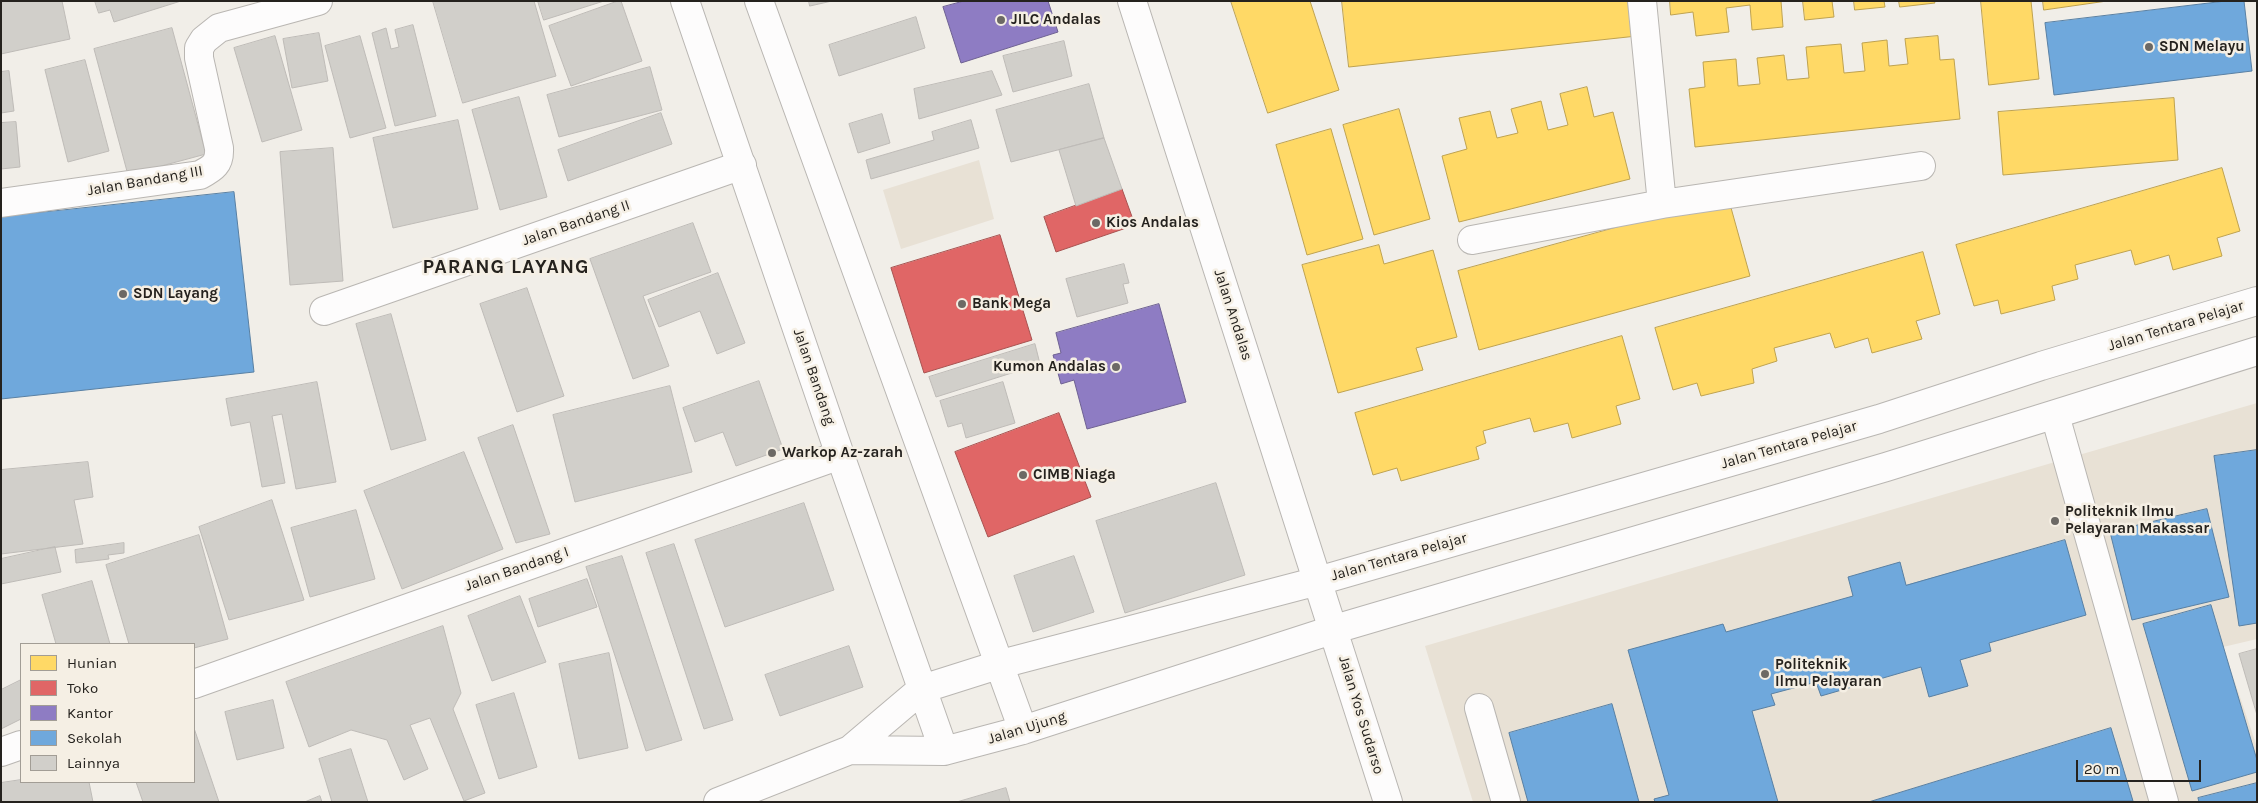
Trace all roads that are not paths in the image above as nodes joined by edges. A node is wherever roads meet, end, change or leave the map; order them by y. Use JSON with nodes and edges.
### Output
{"nodes":[{"id":1,"x":318,"y":1,"type":"edge"},
{"id":2,"x":685,"y":1,"type":"edge"},
{"id":3,"x":759,"y":1,"type":"edge"},
{"id":4,"x":1132,"y":1,"type":"edge"},
{"id":5,"x":1642,"y":1,"type":"edge"},
{"id":6,"x":742,"y":165,"type":"junction"},
{"id":7,"x":1921,"y":166,"type":"dead end"},
{"id":8,"x":1,"y":204,"type":"edge"},
{"id":9,"x":1662,"y":204,"type":"junction"},
{"id":10,"x":1472,"y":240,"type":"dead end"},
{"id":11,"x":2257,"y":301,"type":"edge"},
{"id":12,"x":324,"y":311,"type":"dead end"},
{"id":13,"x":2257,"y":351,"type":"edge"},
{"id":14,"x":2055,"y":415,"type":"junction"},
{"id":15,"x":840,"y":455,"type":"junction"},
{"id":16,"x":1318,"y":581,"type":"junction"},
{"id":17,"x":1334,"y":629,"type":"junction"},
{"id":18,"x":1001,"y":664,"type":"junction"},
{"id":19,"x":195,"y":684,"type":"edge"},
{"id":20,"x":922,"y":689,"type":"junction"},
{"id":21,"x":1479,"y":708,"type":"dead end"},
{"id":22,"x":1023,"y":730,"type":"junction"},
{"id":23,"x":20,"y":745,"type":"edge"},
{"id":24,"x":850,"y":750,"type":"junction"},
{"id":25,"x":944,"y":751,"type":"junction"},
{"id":26,"x":1,"y":752,"type":"edge"},
{"id":27,"x":718,"y":802,"type":"edge"},
{"id":28,"x":1388,"y":802,"type":"edge"},
{"id":29,"x":1506,"y":802,"type":"edge"},
{"id":30,"x":2164,"y":802,"type":"edge"}],
"edges":[{"from":1,"to":8,"type":"main road","name":"Jalan Bandang III"},
{"from":2,"to":6,"type":"main road","name":"Jalan Bandang"},
{"from":3,"to":18,"type":"main road"},
{"from":4,"to":16,"type":"main road","name":"Jalan Andalas"},
{"from":5,"to":9,"type":"main road"},
{"from":6,"to":12,"type":"main road","name":"Jalan Bandang II"},
{"from":6,"to":15,"type":"main road","name":"Jalan Bandang"},
{"from":7,"to":9,"type":"main road"},
{"from":9,"to":10,"type":"main road"},
{"from":11,"to":16,"type":"main road","name":"Jalan Tentara Pelajar"},
{"from":13,"to":14,"type":"main road"},
{"from":14,"to":17,"type":"main road"},
{"from":14,"to":30,"type":"main road"},
{"from":15,"to":19,"type":"main road","name":"Jalan Bandang I"},
{"from":15,"to":20,"type":"main road","name":"Jalan Bandang"},
{"from":16,"to":17,"type":"main road","name":"Jalan Andalas"},
{"from":16,"to":18,"type":"main road","name":"Jalan Tentara Pelajar"},
{"from":17,"to":22,"type":"main road","name":"Jalan Ujung"},
{"from":17,"to":28,"type":"main road","name":"Jalan Yos Sudarso"},
{"from":18,"to":20,"type":"main road","name":"Jalan Tentara Pelajar"},
{"from":18,"to":22,"type":"main road"},
{"from":20,"to":24,"type":"main road"},
{"from":20,"to":25,"type":"main road","name":"Jalan Bandang"},
{"from":21,"to":29,"type":"main road"},
{"from":22,"to":25,"type":"main road","name":"Jalan Ujung"},
{"from":23,"to":26,"type":"main road"},
{"from":24,"to":25,"type":"main road","name":"Jalan Ujung"},
{"from":24,"to":27,"type":"main road","name":"Jalan Ujung"}]}
